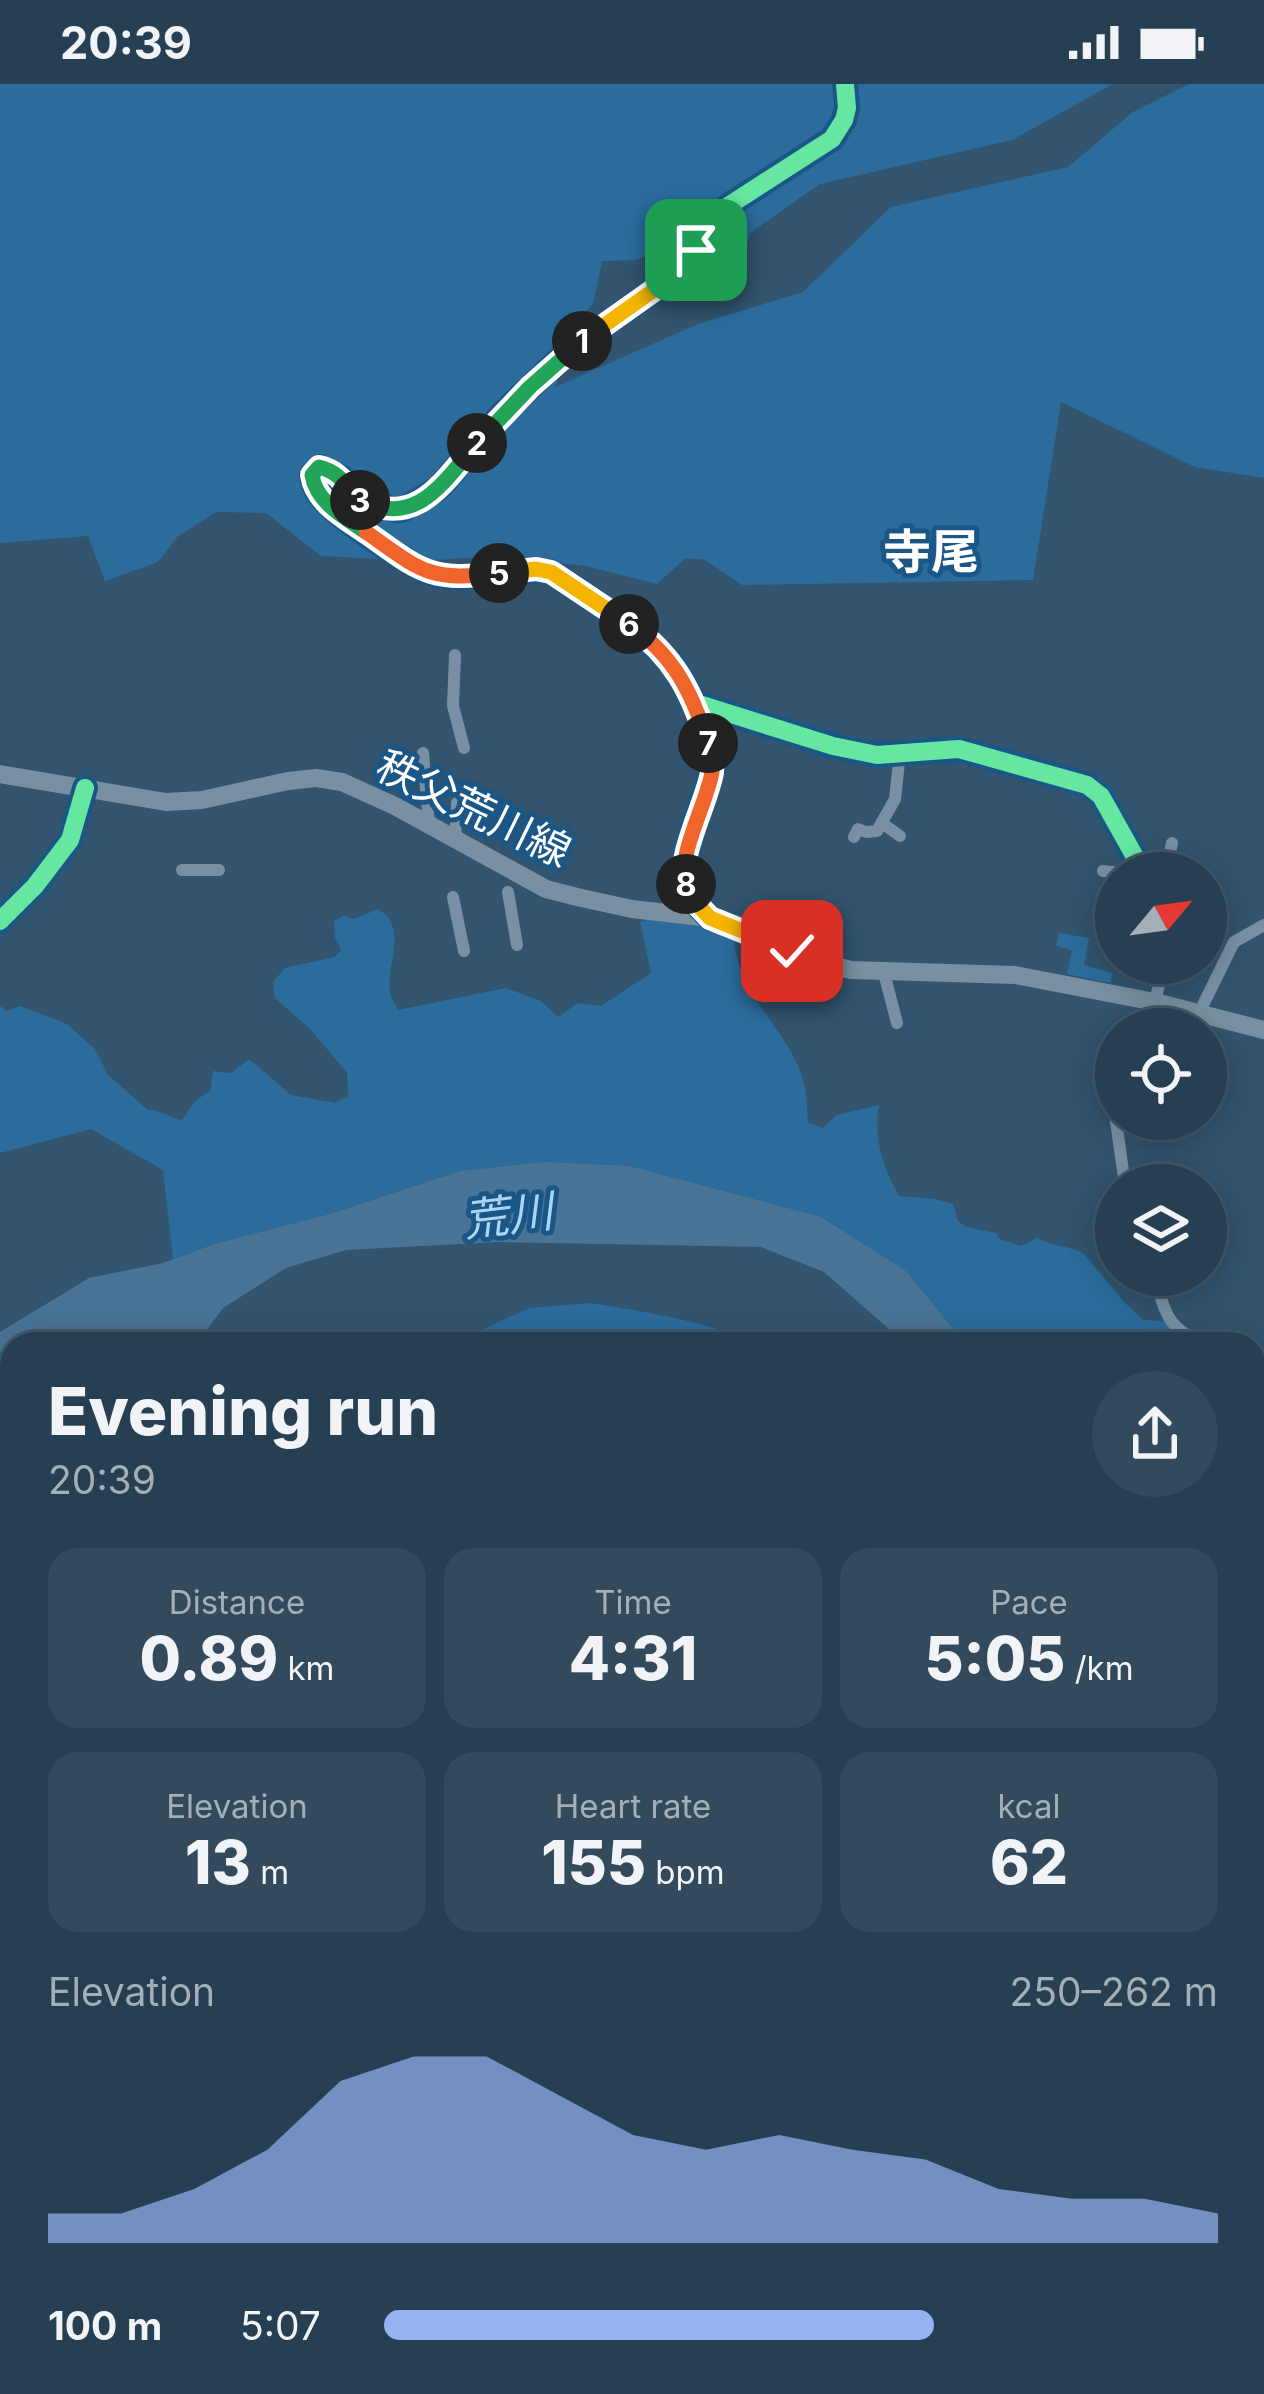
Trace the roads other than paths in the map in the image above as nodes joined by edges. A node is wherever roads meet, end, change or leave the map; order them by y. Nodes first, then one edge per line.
1 (845, 84) edge
2 (455, 655) dead end
3 (696, 703) junction
4 (464, 748) dead end
5 (424, 753) dead end
6 (899, 753) junction
7 (0, 774) edge
8 (86, 788) junction
9 (492, 799) dead end
10 (882, 823) junction
11 (429, 825) junction
12 (900, 836) dead end
13 (854, 837) dead end
14 (455, 839) junction
15 (1172, 843) dead end
16 (1132, 852) edge
17 (1170, 852) edge
18 (182, 870) dead end
19 (219, 870) dead end
20 (508, 892) dead end
21 (453, 897) dead end
22 (710, 918) junction
23 (0, 921) edge
24 (1264, 925) edge
25 (517, 945) dead end
26 (464, 952) dead end
27 (884, 973) junction
28 (1159, 984) edge
29 (1155, 1002) junction
30 (1180, 1008) edge
31 (1194, 1008) edge
32 (1227, 1020) edge
33 (897, 1023) dead end
34 (1264, 1030) edge
35 (1160, 1296) edge
36 (1184, 1332) edge

1 - 3 street
2 - 4 street
3 - 6 street
3 - 22 street
5 - 11 street
6 - 10 street
6 - 16 street
7 - 8 main road, 秩父荒川線
8 - 11 main road, 秩父荒川線
8 - 23 street
9 - 14 street
10 - 12 street
10 - 13 street
11 - 14 main road, 秩父荒川線
14 - 22 main road, 秩父荒川線
15 - 17 street
18 - 19 street
20 - 25 street
21 - 26 street
22 - 27 main road, 秩父荒川線
24 - 31 street
27 - 29 main road, 秩父荒川線
27 - 33 street
28 - 29 street
29 - 30 main road, 秩父荒川線
32 - 34 main road, 秩父荒川線
35 - 36 street

